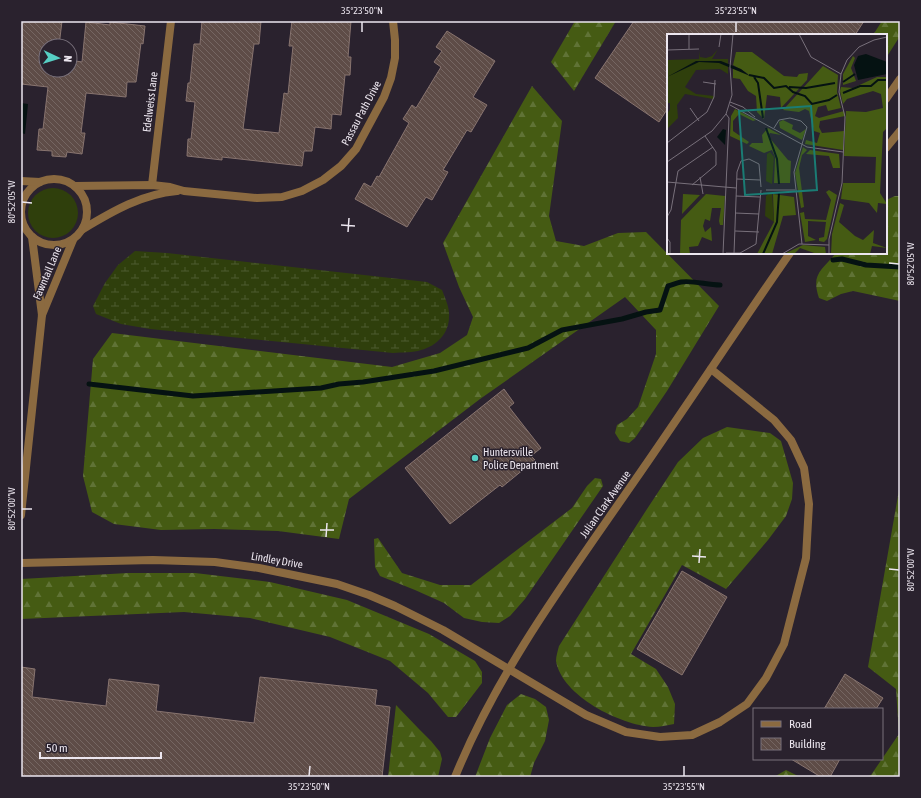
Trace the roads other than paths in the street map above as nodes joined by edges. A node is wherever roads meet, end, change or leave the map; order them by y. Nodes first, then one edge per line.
1 (171, 21) edge
2 (393, 21) edge
3 (900, 79) edge
4 (887, 98) edge
5 (900, 131) edge
6 (887, 147) edge
7 (21, 181) edge
8 (40, 182) junction
9 (152, 185) junction
10 (75, 186) junction
11 (184, 191) junction
12 (22, 222) edge
13 (82, 229) junction
14 (32, 237) junction
15 (73, 240) junction
16 (789, 254) edge
17 (42, 315) junction
18 (711, 369) junction
19 (21, 516) edge
20 (21, 563) edge
21 (509, 668) junction
22 (455, 777) edge

1 - 9 street, Edelweiss Lane
2 - 11 street, Passau Path Drive
3 - 4 street
5 - 6 street
7 - 8 street
8 - 10 street
8 - 12 street
9 - 10 street, Passau Path Drive
9 - 11 street, Passau Path Drive
10 - 13 street
11 - 13 street, Passau Path Drive
12 - 14 street
13 - 15 street
14 - 15 street
14 - 17 street, Fawntail Lane
15 - 17 street, Fawntail Lane
16 - 18 street, Julian Clark Avenue
17 - 19 street, Fawntail Lane
18 - 21 street, Julian Clark Avenue
18 - 21 street, Lindley Drive
20 - 21 street, Lindley Drive
21 - 22 street, Julian Clark Avenue

